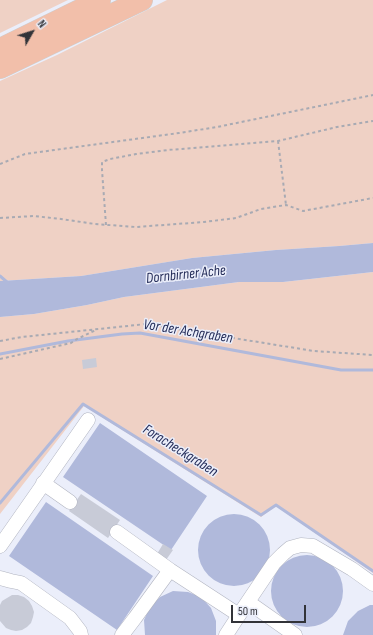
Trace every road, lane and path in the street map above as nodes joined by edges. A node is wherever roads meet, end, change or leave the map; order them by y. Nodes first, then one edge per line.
1 (100, 0) edge
2 (142, 0) edge
3 (0, 49) edge
4 (0, 68) edge
5 (373, 95) edge
6 (373, 120) edge
7 (278, 141) junction
8 (0, 164) edge
9 (373, 198) edge
10 (286, 205) junction
11 (0, 218) edge
12 (106, 225) junction
13 (98, 329) junction
14 (0, 341) edge
15 (373, 355) edge
16 (0, 359) edge
17 (88, 420) dead end
18 (44, 483) junction
19 (70, 502) dead end
20 (117, 532) dead end
21 (0, 546) edge
22 (170, 570) junction
23 (0, 578) edge
24 (373, 584) edge
25 (248, 602) junction
26 (239, 616) junction
27 (81, 635) edge
28 (122, 635) edge
29 (226, 635) edge
30 (295, 635) edge

1 - 3 highway
2 - 4 highway
5 - 8 path
6 - 7 path
7 - 10 path
7 - 12 path
9 - 10 path
10 - 12 path
11 - 12 path
13 - 14 path
13 - 15 path
13 - 16 path
17 - 18 lane
18 - 19 lane
18 - 21 lane
20 - 22 lane
22 - 26 lane
22 - 28 lane
23 - 27 lane
24 - 25 lane
25 - 26 lane
25 - 30 lane
26 - 29 lane

